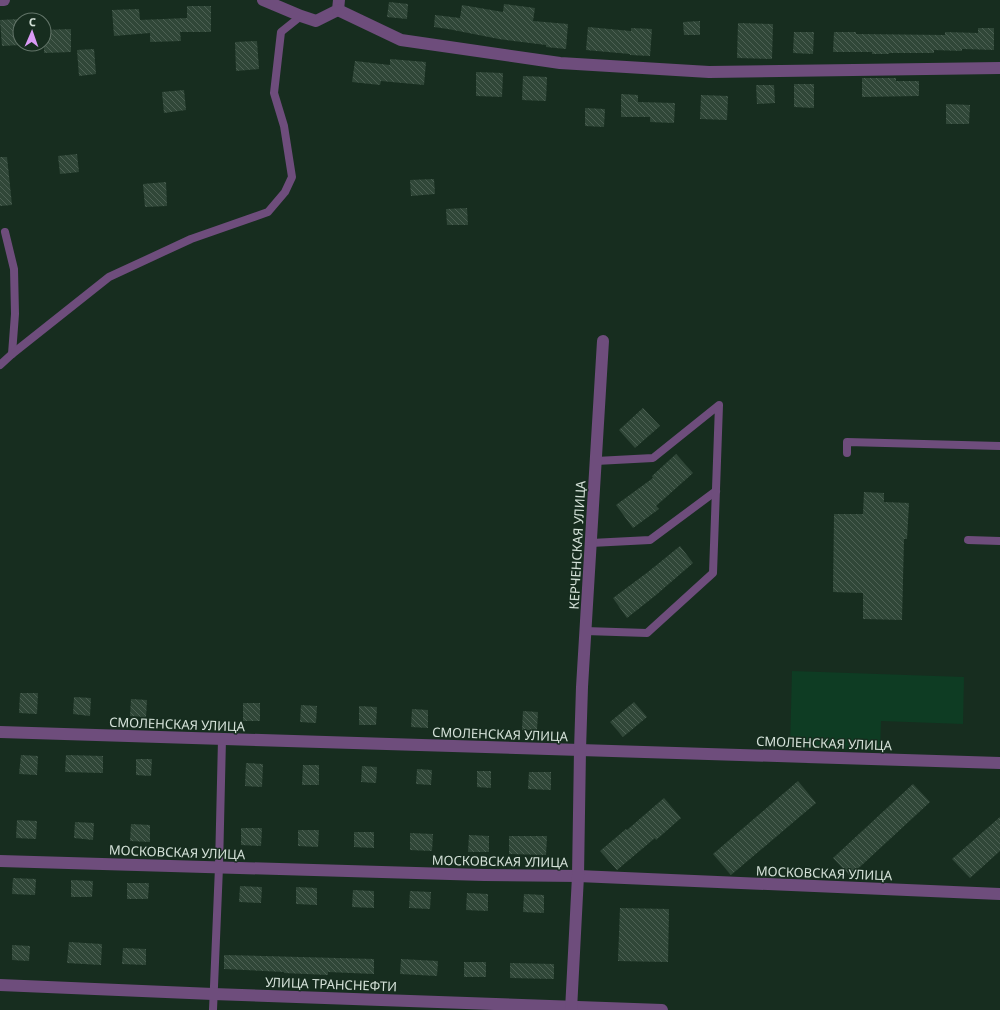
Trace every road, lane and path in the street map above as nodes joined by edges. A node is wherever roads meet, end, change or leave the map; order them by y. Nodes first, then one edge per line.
1 (0, 0) edge
2 (4, 0) edge
3 (263, 0) edge
4 (338, 5) edge
5 (301, 16) junction
6 (1000, 68) edge
7 (5, 232) dead end
8 (603, 341) dead end
9 (12, 354) junction
10 (0, 365) edge
11 (1000, 446) edge
12 (847, 453) dead end
13 (596, 461) junction
14 (716, 491) junction
15 (968, 540) dead end
16 (1000, 541) edge
17 (591, 543) junction
18 (585, 631) junction
19 (0, 732) edge
20 (222, 739) junction
21 (580, 750) junction
22 (1000, 763) edge
23 (0, 861) edge
24 (218, 868) junction
25 (578, 876) junction
26 (1000, 894) edge
27 (0, 985) edge
28 (213, 994) junction
29 (571, 1009) edge
30 (212, 1010) edge
31 (662, 1010) edge

1 - 2 street
3 - 5 street
4 - 5 street
4 - 6 street
5 - 9 lane
7 - 9 lane
8 - 13 street, КЕРЧЕНСКАЯ УЛИЦА
9 - 10 lane
11 - 12 lane
13 - 14 lane
13 - 17 street, КЕРЧЕНСКАЯ УЛИЦА
14 - 17 lane
14 - 18 lane
15 - 16 lane
17 - 18 street, КЕРЧЕНСКАЯ УЛИЦА
18 - 21 street, КЕРЧЕНСКАЯ УЛИЦА
19 - 20 street, СМОЛЕНСКАЯ УЛИЦА
20 - 21 street, СМОЛЕНСКАЯ УЛИЦА
20 - 24 lane
21 - 22 street, СМОЛЕНСКАЯ УЛИЦА
21 - 25 street, КЕРЧЕНСКАЯ УЛИЦА
23 - 24 street, МОСКОВСКАЯ УЛИЦА
24 - 25 street, МОСКОВСКАЯ УЛИЦА
24 - 28 lane
25 - 26 street, МОСКОВСКАЯ УЛИЦА
25 - 29 street, КЕРЧЕНСКАЯ УЛИЦА
27 - 28 street, УЛИЦА ТРАНСНЕФТИ
28 - 29 street, УЛИЦА ТРАНСНЕФТИ
28 - 30 lane
29 - 31 street, УЛИЦА ТРАНСНЕФТИ

